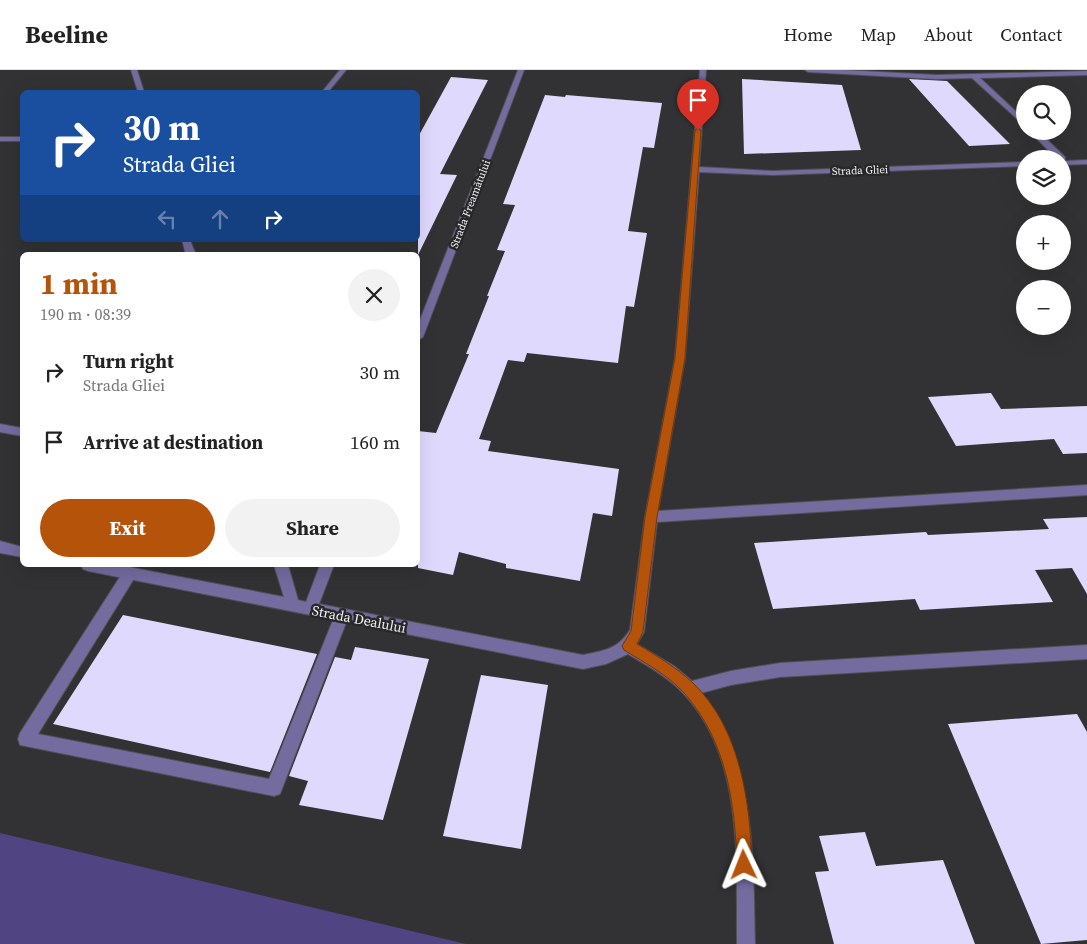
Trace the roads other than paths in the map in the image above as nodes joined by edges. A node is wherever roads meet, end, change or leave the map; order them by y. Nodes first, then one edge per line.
1 (134, 70) edge
2 (343, 70) edge
3 (521, 70) edge
4 (703, 70) edge
5 (808, 70) edge
6 (1087, 73) edge
7 (974, 76) junction
8 (140, 90) edge
9 (327, 90) edge
10 (1016, 116) edge
11 (20, 138) edge
12 (0, 140) edge
13 (1042, 140) edge
14 (1052, 150) edge
15 (1071, 161) edge
16 (1087, 162) edge
17 (1016, 164) edge
18 (695, 169) junction
19 (420, 332) edge
20 (0, 428) edge
21 (20, 432) edge
22 (1087, 490) edge
23 (651, 517) junction
24 (0, 547) edge
25 (20, 552) edge
26 (98, 567) edge
27 (282, 567) edge
28 (326, 567) edge
29 (130, 573) junction
30 (293, 606) junction
31 (310, 610) junction
32 (342, 616) junction
33 (628, 646) junction
34 (1087, 652) edge
35 (689, 689) junction
36 (746, 944) edge

1 - 8 street
2 - 9 street
3 - 19 street, Strada Freamătului
4 - 18 street
5 - 7 street
6 - 7 street
7 - 10 street
11 - 12 street
13 - 14 street
15 - 16 street
17 - 18 street, Strada Gliei
18 - 23 street
20 - 21 street
22 - 23 street
23 - 33 street
24 - 25 street
26 - 29 street, Strada Dealului
27 - 30 street
28 - 31 street
29 - 30 street, Strada Dealului
29 - 32 street
30 - 31 street, Strada Dealului
31 - 32 street, Strada Dealului
32 - 33 street, Strada Dealului
33 - 35 street
34 - 35 street
35 - 36 street

